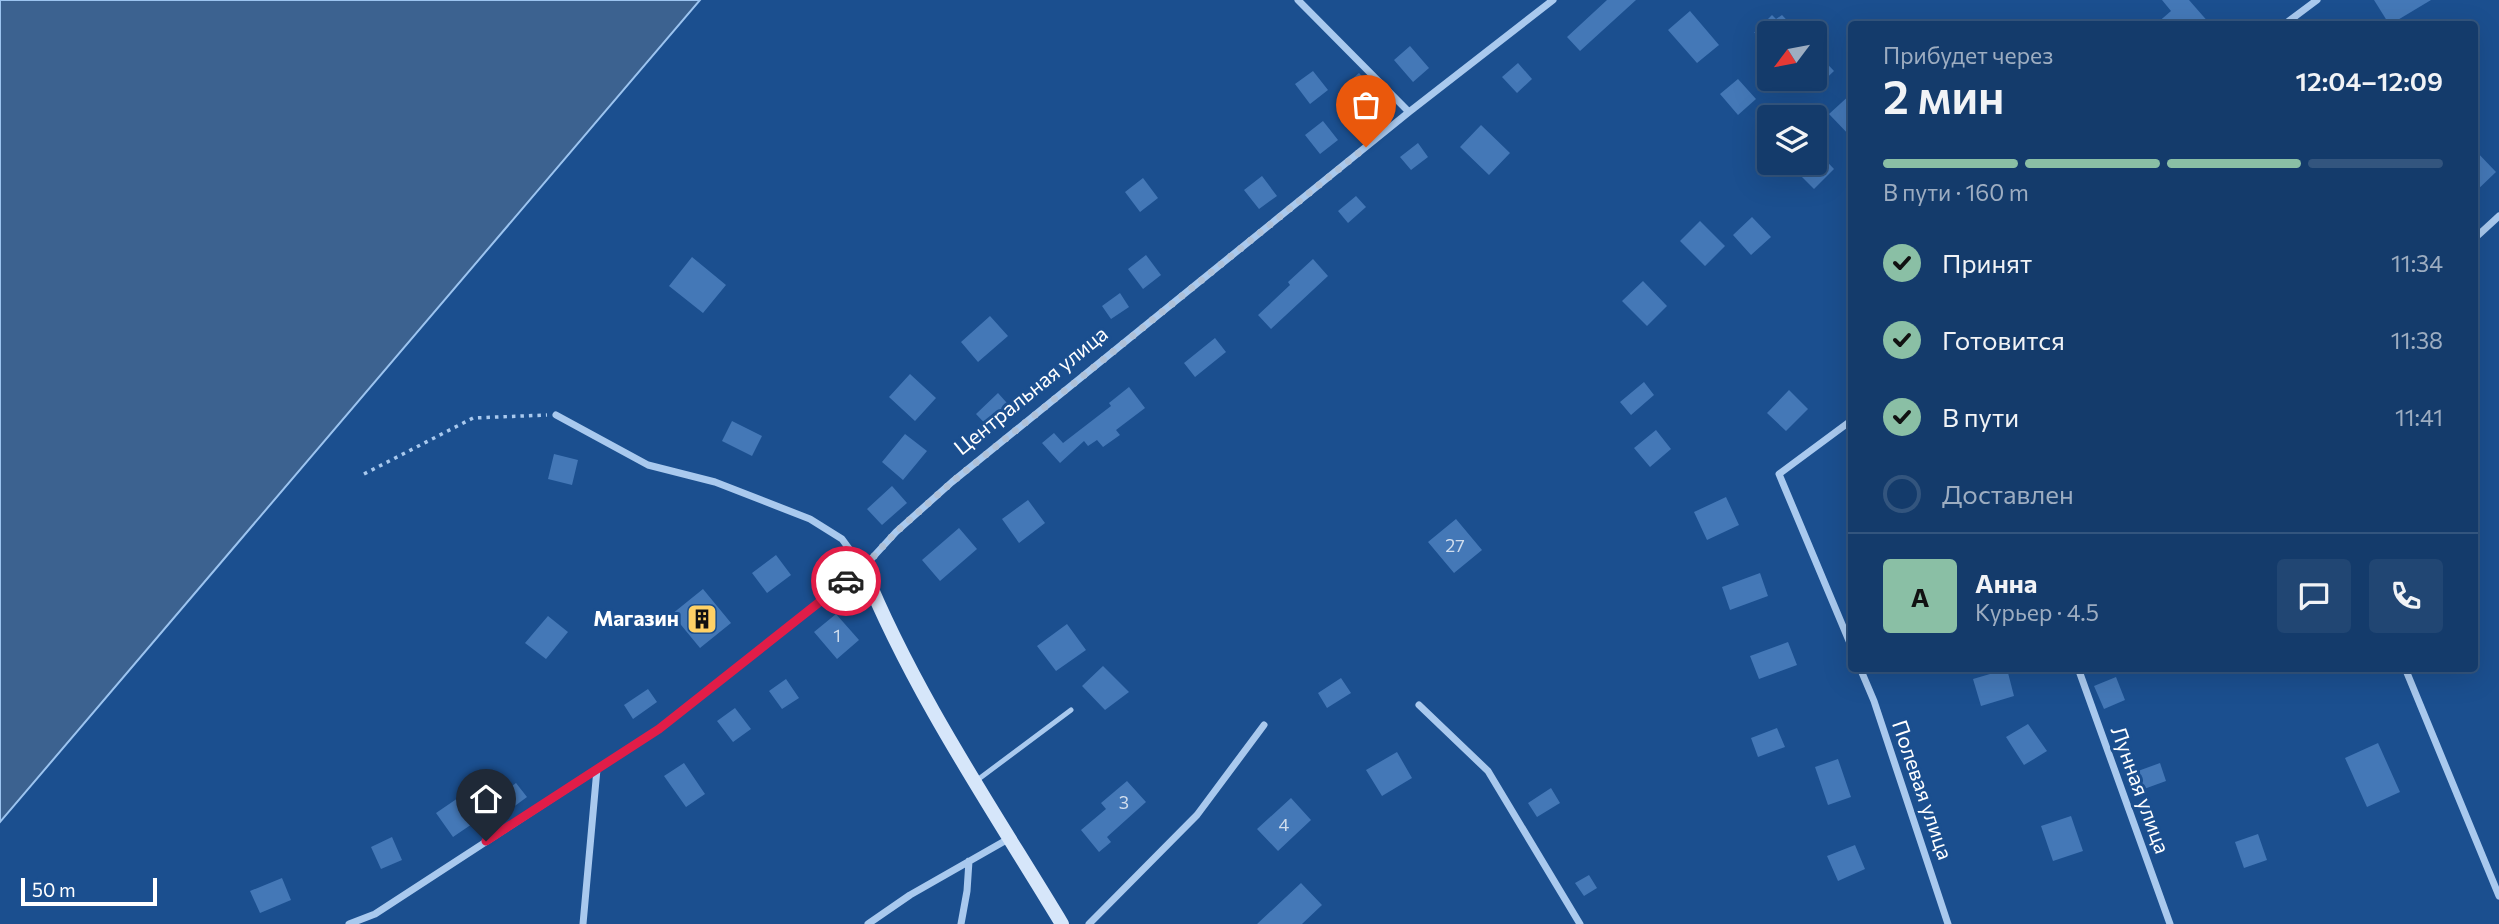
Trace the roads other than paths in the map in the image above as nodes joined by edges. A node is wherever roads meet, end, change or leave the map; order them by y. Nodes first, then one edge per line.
1 (1298, 0) edge
2 (1553, 0) edge
3 (2317, 0) edge
4 (2289, 21) edge
5 (1409, 112) junction
6 (2499, 216) edge
7 (2478, 235) edge
8 (556, 415) road end
9 (1848, 423) edge
10 (863, 568) junction
11 (1848, 638) edge
12 (1862, 672) edge
13 (2079, 672) edge
14 (2407, 672) edge
15 (1419, 705) dead end
16 (1071, 710) dead end
17 (1264, 725) dead end
18 (597, 769) junction
19 (976, 781) junction
20 (1010, 838) junction
21 (969, 861) junction
22 (2499, 896) edge
23 (349, 924) edge
24 (583, 924) edge
25 (868, 924) edge
26 (961, 924) edge
27 (1062, 924) edge
28 (1088, 924) edge
29 (1580, 924) edge
30 (1948, 924) edge
31 (2170, 924) edge

1 - 5 street
2 - 5 street, Центральная улица
3 - 4 street
5 - 10 street, Центральная улица
6 - 7 street
8 - 10 street
9 - 11 street
10 - 18 street, Центральная улица
10 - 19 street
12 - 30 street, Полевая улица
13 - 31 street, Лунная улица
14 - 22 street
15 - 29 street
16 - 19 lane
17 - 28 street
18 - 23 street, Центральная улица
18 - 24 street
19 - 20 street
20 - 21 street
20 - 27 street
21 - 25 street
21 - 26 street

